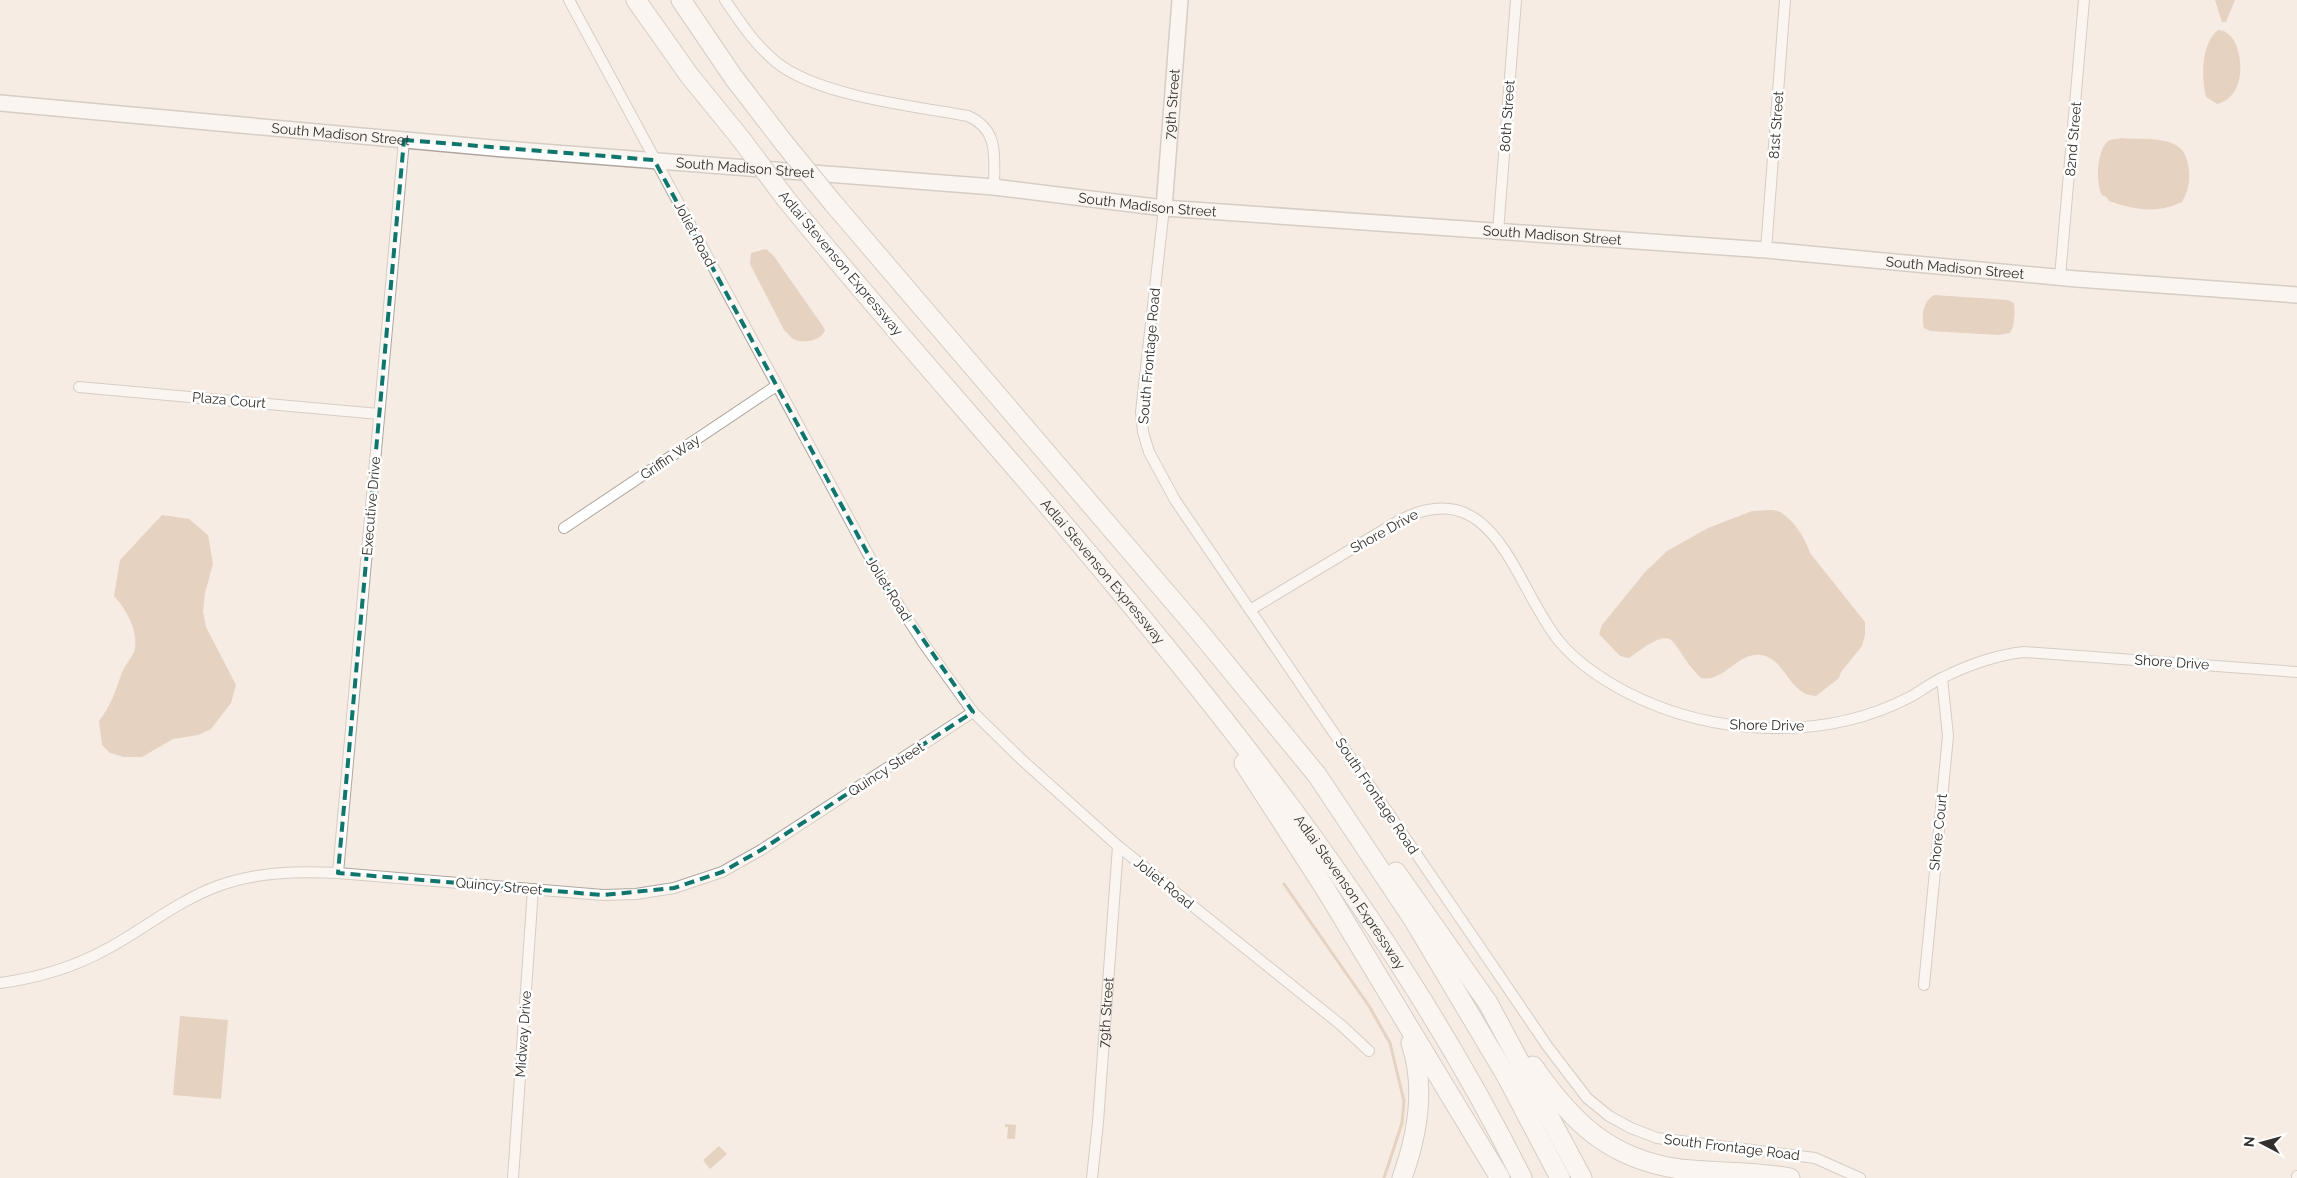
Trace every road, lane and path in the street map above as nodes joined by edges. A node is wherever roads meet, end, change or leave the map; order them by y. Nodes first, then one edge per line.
1 (569, 0) edge
2 (636, 0) edge
3 (681, 0) edge
4 (725, 0) edge
5 (1180, 0) edge
6 (1516, 0) edge
7 (1785, 0) edge
8 (2084, 0) edge
9 (0, 103) edge
10 (404, 140) junction
11 (654, 160) junction
12 (994, 187) junction
13 (1164, 208) junction
14 (1498, 232) junction
15 (1766, 250) junction
16 (2060, 277) junction
17 (2297, 295) edge
18 (776, 386) junction
19 (79, 387) dead end
20 (380, 414) junction
21 (564, 528) dead end
22 (1250, 610) junction
23 (2297, 672) edge
24 (1942, 678) junction
25 (1212, 703) junction
26 (973, 712) junction
27 (1317, 774) junction
28 (1118, 846) junction
29 (338, 873) junction
30 (533, 889) junction
31 (0, 983) edge
32 (1924, 986) dead end
33 (1488, 1003) junction
34 (1401, 1013) junction
35 (1369, 1051) dead end
36 (513, 1178) edge
37 (1092, 1178) edge
38 (1402, 1178) edge
39 (1500, 1178) edge
40 (1522, 1178) edge
41 (1560, 1178) edge
42 (1582, 1178) edge
43 (1790, 1178) edge
44 (1860, 1178) edge

1 - 11 street, Joliet Road
2 - 25 highway, Adlai Stevenson Expressway, bridge
3 - 27 highway, bridge
4 - 12 street
5 - 13 street, 79th Street
6 - 14 street, 80th Street
7 - 15 street, 81st Street
8 - 16 street, 82nd Street
9 - 10 street, South Madison Street
10 - 11 street, South Madison Street
10 - 20 street, Executive Drive
11 - 12 street, South Madison Street
11 - 18 street, Joliet Road
12 - 13 street, South Madison Street
13 - 14 street, South Madison Street
13 - 22 street, South Frontage Road
14 - 15 street, South Madison Street
15 - 16 street, South Madison Street
16 - 17 street, South Madison Street
18 - 21 street, Griffin Way
18 - 26 street, Joliet Road
19 - 20 street, Plaza Court
20 - 29 street, Executive Drive
22 - 24 street, Shore Drive
22 - 44 street, South Frontage Road
23 - 24 street, Shore Drive
24 - 32 street, Shore Court
25 - 34 highway
25 - 40 highway, Adlai Stevenson Expressway
26 - 28 street, Joliet Road
26 - 30 street, Quincy Street
27 - 33 highway
27 - 41 highway
28 - 35 street, Joliet Road
28 - 37 street, 79th Street
29 - 30 street, Quincy Street
29 - 31 street, Quincy Street
30 - 36 street, Midway Drive
33 - 42 highway
33 - 43 highway
34 - 38 highway
34 - 39 highway

